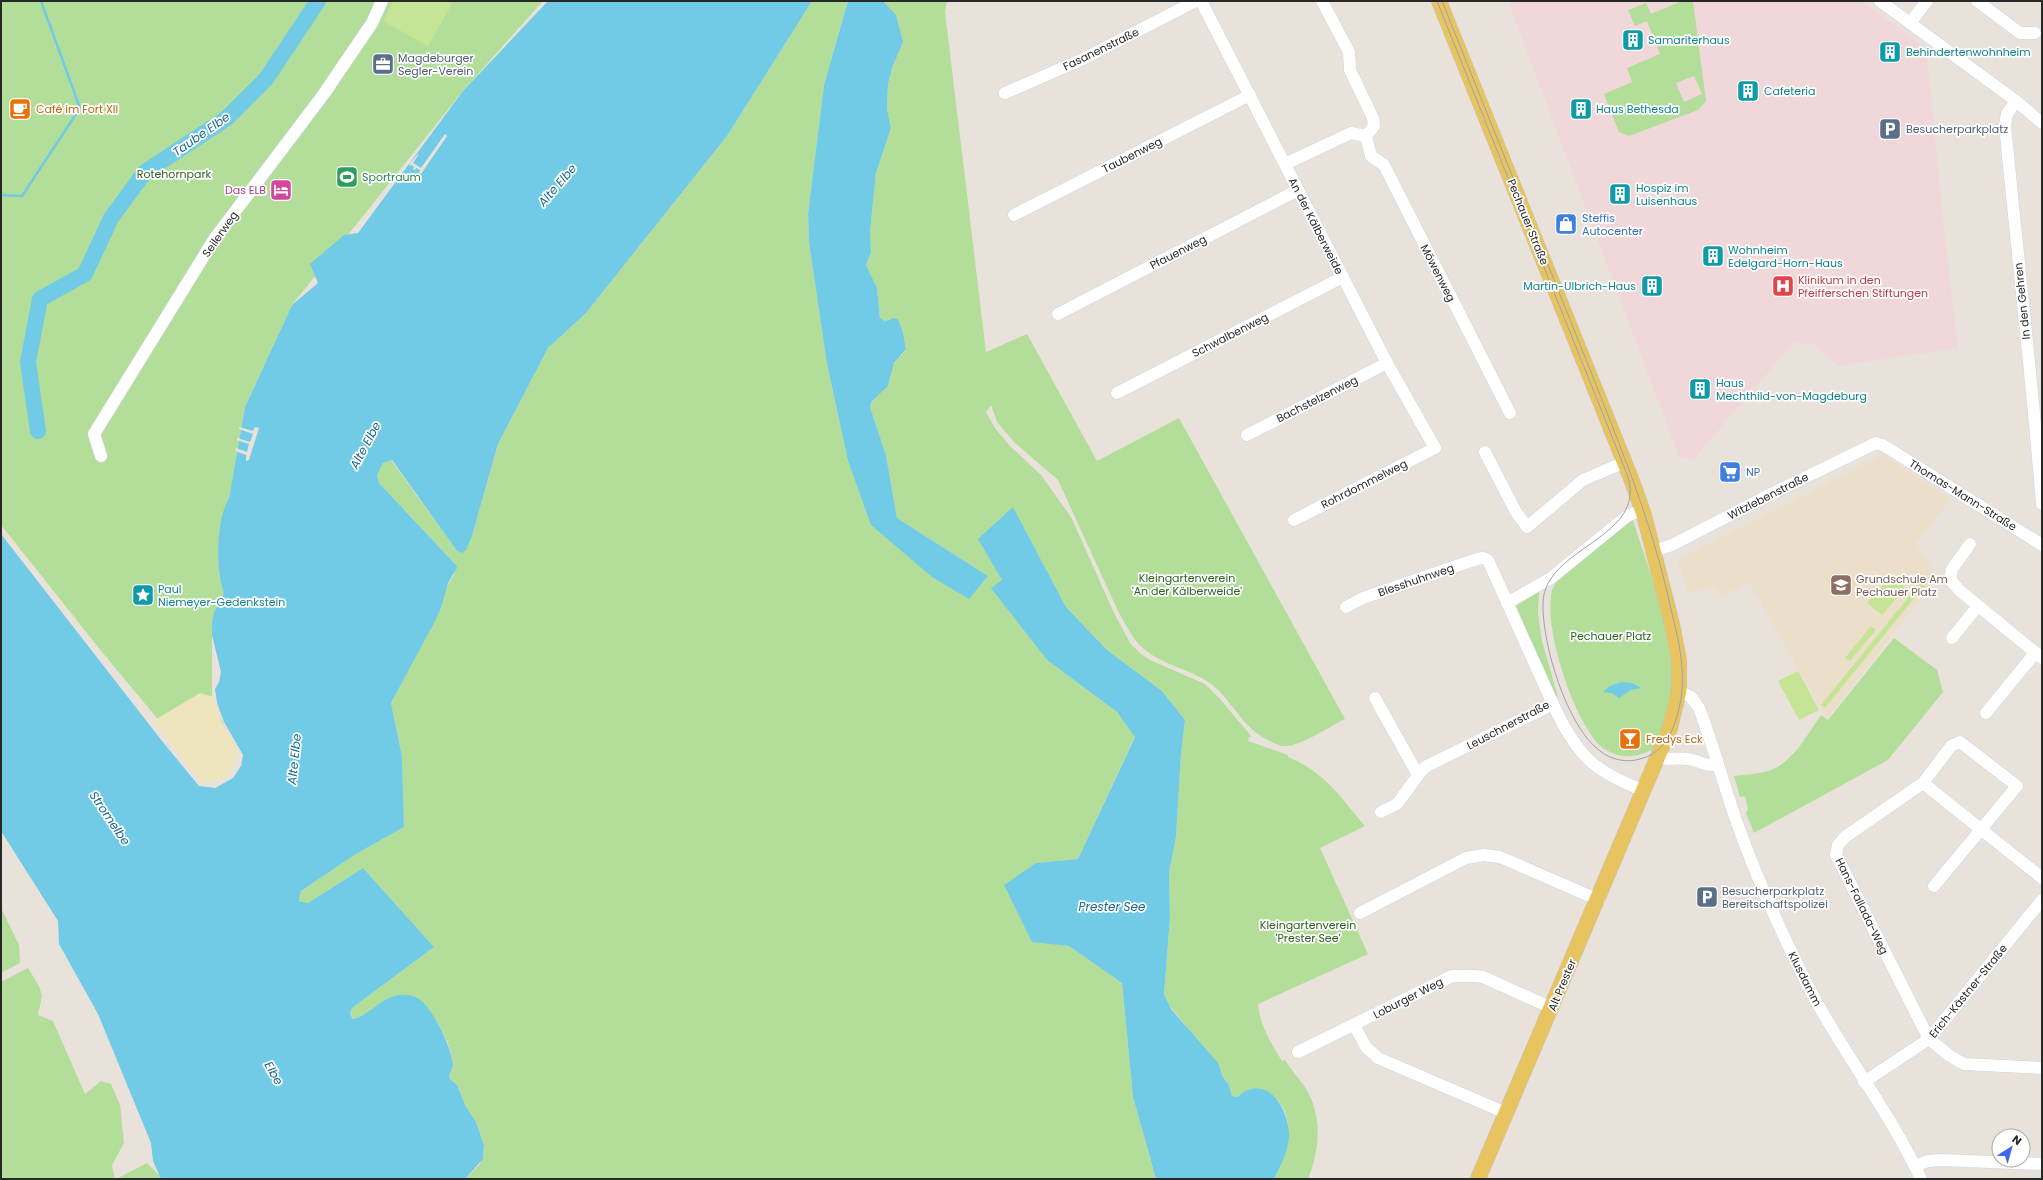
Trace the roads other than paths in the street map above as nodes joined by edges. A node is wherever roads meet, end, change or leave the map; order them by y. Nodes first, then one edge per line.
1 (382, 1) edge
2 (1196, 1) edge
3 (1202, 1) edge
4 (1322, 1) edge
5 (1440, 1) edge
6 (1880, 1) edge
7 (1927, 1) edge
8 (1977, 1) edge
9 (1910, 23) junction
10 (2035, 33) dead end
11 (1004, 93) dead end
12 (1250, 95) junction
13 (2016, 101) junction
14 (2042, 123) edge
15 (1366, 136) junction
16 (1285, 164) junction
17 (1298, 190) junction
18 (1014, 215) dead end
19 (1343, 276) junction
20 (1058, 314) dead end
21 (1387, 364) junction
22 (1118, 393) dead end
23 (1510, 413) dead end
24 (1247, 435) dead end
25 (1884, 445) joint
26 (1435, 448) joint
27 (1485, 452) dead end
28 (101, 456) dead end
29 (1625, 462) junction
30 (2042, 504) edge
31 (1642, 510) junction
32 (1294, 520) dead end
33 (1970, 544) dead end
34 (2042, 545) edge
35 (1654, 551) junction
36 (1488, 560) joint
37 (1507, 603) junction
38 (1978, 606) junction
39 (1346, 607) dead end
40 (1952, 638) dead end
41 (2038, 655) edge
42 (1679, 691) junction
43 (1375, 698) dead end
44 (1553, 704) junction
45 (1986, 712) dead end
46 (1661, 751) junction
47 (1718, 765) junction
48 (1418, 776) junction
49 (1923, 782) junction
50 (1645, 791) junction
51 (1381, 812) dead end
52 (1981, 829) junction
53 (2042, 878) edge
54 (1934, 886) dead end
55 (1598, 900) junction
56 (2042, 900) edge
57 (1360, 912) dead end
58 (2038, 914) edge
59 (1552, 1008) junction
60 (1354, 1025) junction
61 (1929, 1039) junction
62 (1298, 1052) dead end
63 (2042, 1068) edge
64 (1864, 1082) junction
65 (1506, 1113) junction
66 (2042, 1164) edge
67 (1915, 1166) junction
68 (1478, 1179) edge
69 (1921, 1179) edge

1 - 28 street, Seilerweg
2 - 11 street, Fasanenstraße
3 - 12 street, An der Kälberweide
4 - 15 street
5 - 29 main road, Pechauer Straße
6 - 9 street
7 - 9 street
8 - 10 street
9 - 13 street
12 - 16 street, An der Kälberweide
12 - 18 street, Taubenweg
13 - 14 street
13 - 30 street, In den Gehren
15 - 16 street
15 - 23 street, Möwenweg
16 - 17 street, An der Kälberweide
17 - 19 street, An der Kälberweide
17 - 20 street, Pfauenweg
19 - 21 street, An der Kälberweide
19 - 22 street, Schwalbenweg
21 - 24 street, Bachstelzenweg
21 - 26 street, An der Kälberweide
25 - 34 street, Thomas-Mann-Straße
25 - 35 street, Witzlebenstraße
26 - 32 street, Rohrdommelweg
27 - 29 street
29 - 31 main road, Pechauer Straße
31 - 35 main road
31 - 37 street
33 - 38 street
35 - 42 main road
36 - 37 street, Leuschnerstraße
36 - 39 street, Blesshuhnweg
37 - 44 street, Leuschnerstraße
38 - 40 street
38 - 41 street
41 - 45 street
42 - 46 main road
42 - 47 street, Klusdamm
43 - 48 street
44 - 48 street, Leuschnerstraße
44 - 50 street
46 - 47 street
46 - 50 main road
47 - 64 street, Klusdamm
48 - 51 street, Leuschnerstraße
49 - 52 street
49 - 52 street, Hans-Fallada-Weg
49 - 61 street, Hans-Fallada-Weg
50 - 55 main road, Alt Prester
52 - 53 street
52 - 54 street, Hans-Fallada-Weg
55 - 57 street
55 - 59 main road, Alt Prester
56 - 58 street, Erich-Kästner-Straße
58 - 61 street, Erich-Kästner-Straße
59 - 60 street, Loburger Weg
59 - 65 main road, Alt Prester
60 - 62 street, Loburger Weg
60 - 65 street
61 - 63 street
61 - 64 street, Erich-Kästner-Straße
64 - 67 street, Klusdamm
65 - 68 main road, Alt Prester
66 - 67 street
67 - 69 street, Klusdamm

